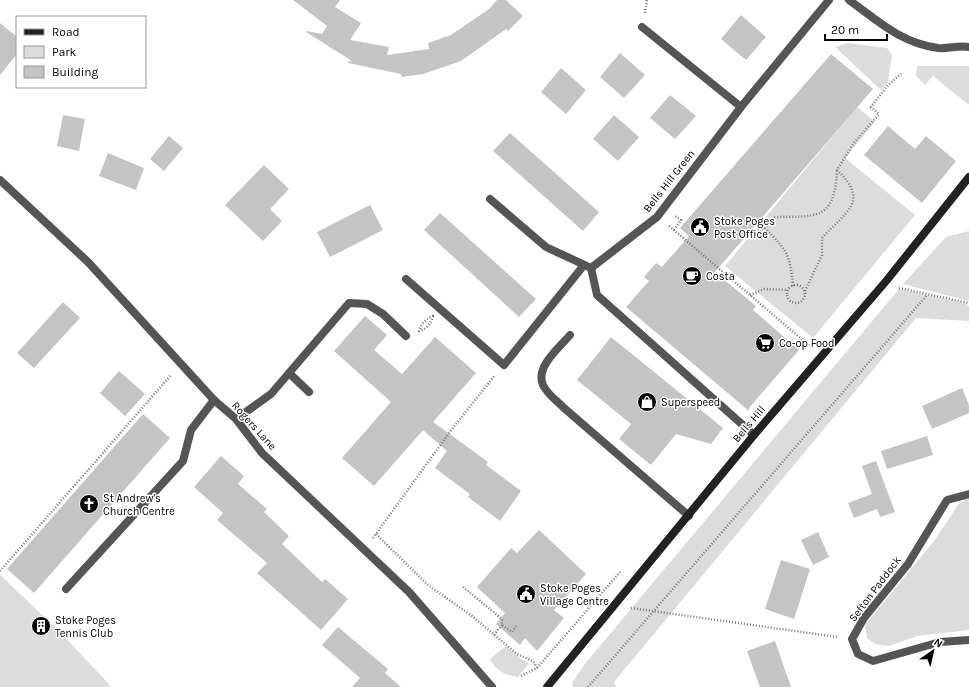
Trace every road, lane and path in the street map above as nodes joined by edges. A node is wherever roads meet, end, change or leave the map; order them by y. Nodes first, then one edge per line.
1 (829, 0) edge
2 (849, 0) edge
3 (642, 27) dead end
4 (969, 47) edge
5 (900, 74) dead end
6 (741, 107) junction
7 (837, 170) junction
8 (969, 177) edge
9 (0, 180) edge
10 (490, 199) dead end
11 (672, 229) dead end
12 (588, 266) junction
13 (406, 279) dead end
14 (792, 286) junction
15 (897, 288) dead end
16 (788, 290) junction
17 (805, 291) junction
18 (750, 295) junction
19 (927, 295) junction
20 (969, 303) edge
21 (429, 317) dead end
22 (432, 320) dead end
23 (420, 328) dead end
24 (423, 331) dead end
25 (570, 335) dead end
26 (406, 336) dead end
27 (812, 347) dead end
28 (181, 364) junction
29 (289, 373) junction
30 (497, 373) dead end
31 (309, 392) dead end
32 (214, 400) junction
33 (236, 419) junction
34 (754, 434) junction
35 (969, 494) edge
36 (689, 516) junction
37 (376, 534) junction
38 (364, 550) junction
39 (0, 571) edge
40 (463, 587) dead end
41 (66, 589) dead end
42 (611, 607) junction
43 (654, 610) junction
44 (502, 625) junction
45 (517, 625) dead end
46 (494, 635) junction
47 (852, 639) junction
48 (969, 640) edge
49 (537, 668) dead end
50 (492, 687) edge
51 (547, 687) edge
52 (588, 687) edge

1 - 6 street, Bells Hill Green
2 - 4 street
3 - 6 street
5 - 7 path
6 - 12 street, Bells Hill Green
7 - 14 path
7 - 17 path
8 - 34 main road, Bells Hill
9 - 28 street, Rogers Lane
10 - 12 street
11 - 18 path
12 - 13 street, Bells Hill Green
12 - 34 street
14 - 16 path
14 - 17 path
15 - 19 path
16 - 17 path
16 - 18 path
18 - 27 path
19 - 20 path
19 - 43 path
21 - 23 path
22 - 24 path
25 - 36 street
26 - 29 street
28 - 32 street, Rogers Lane
28 - 39 path
29 - 31 street
29 - 33 street
30 - 37 path
32 - 33 street, Rogers Lane
32 - 41 street
33 - 38 street, Rogers Lane
34 - 36 main road, Bells Hill
35 - 47 street, Sefton Paddock
36 - 42 main road, Bells Hill
37 - 38 path
37 - 46 path
38 - 50 street, Rogers Lane
40 - 44 path
42 - 43 path
42 - 51 main road, Bells Hill
43 - 47 path
43 - 52 path
44 - 45 path
44 - 46 path
46 - 49 path
47 - 48 street, Sefton Paddock

